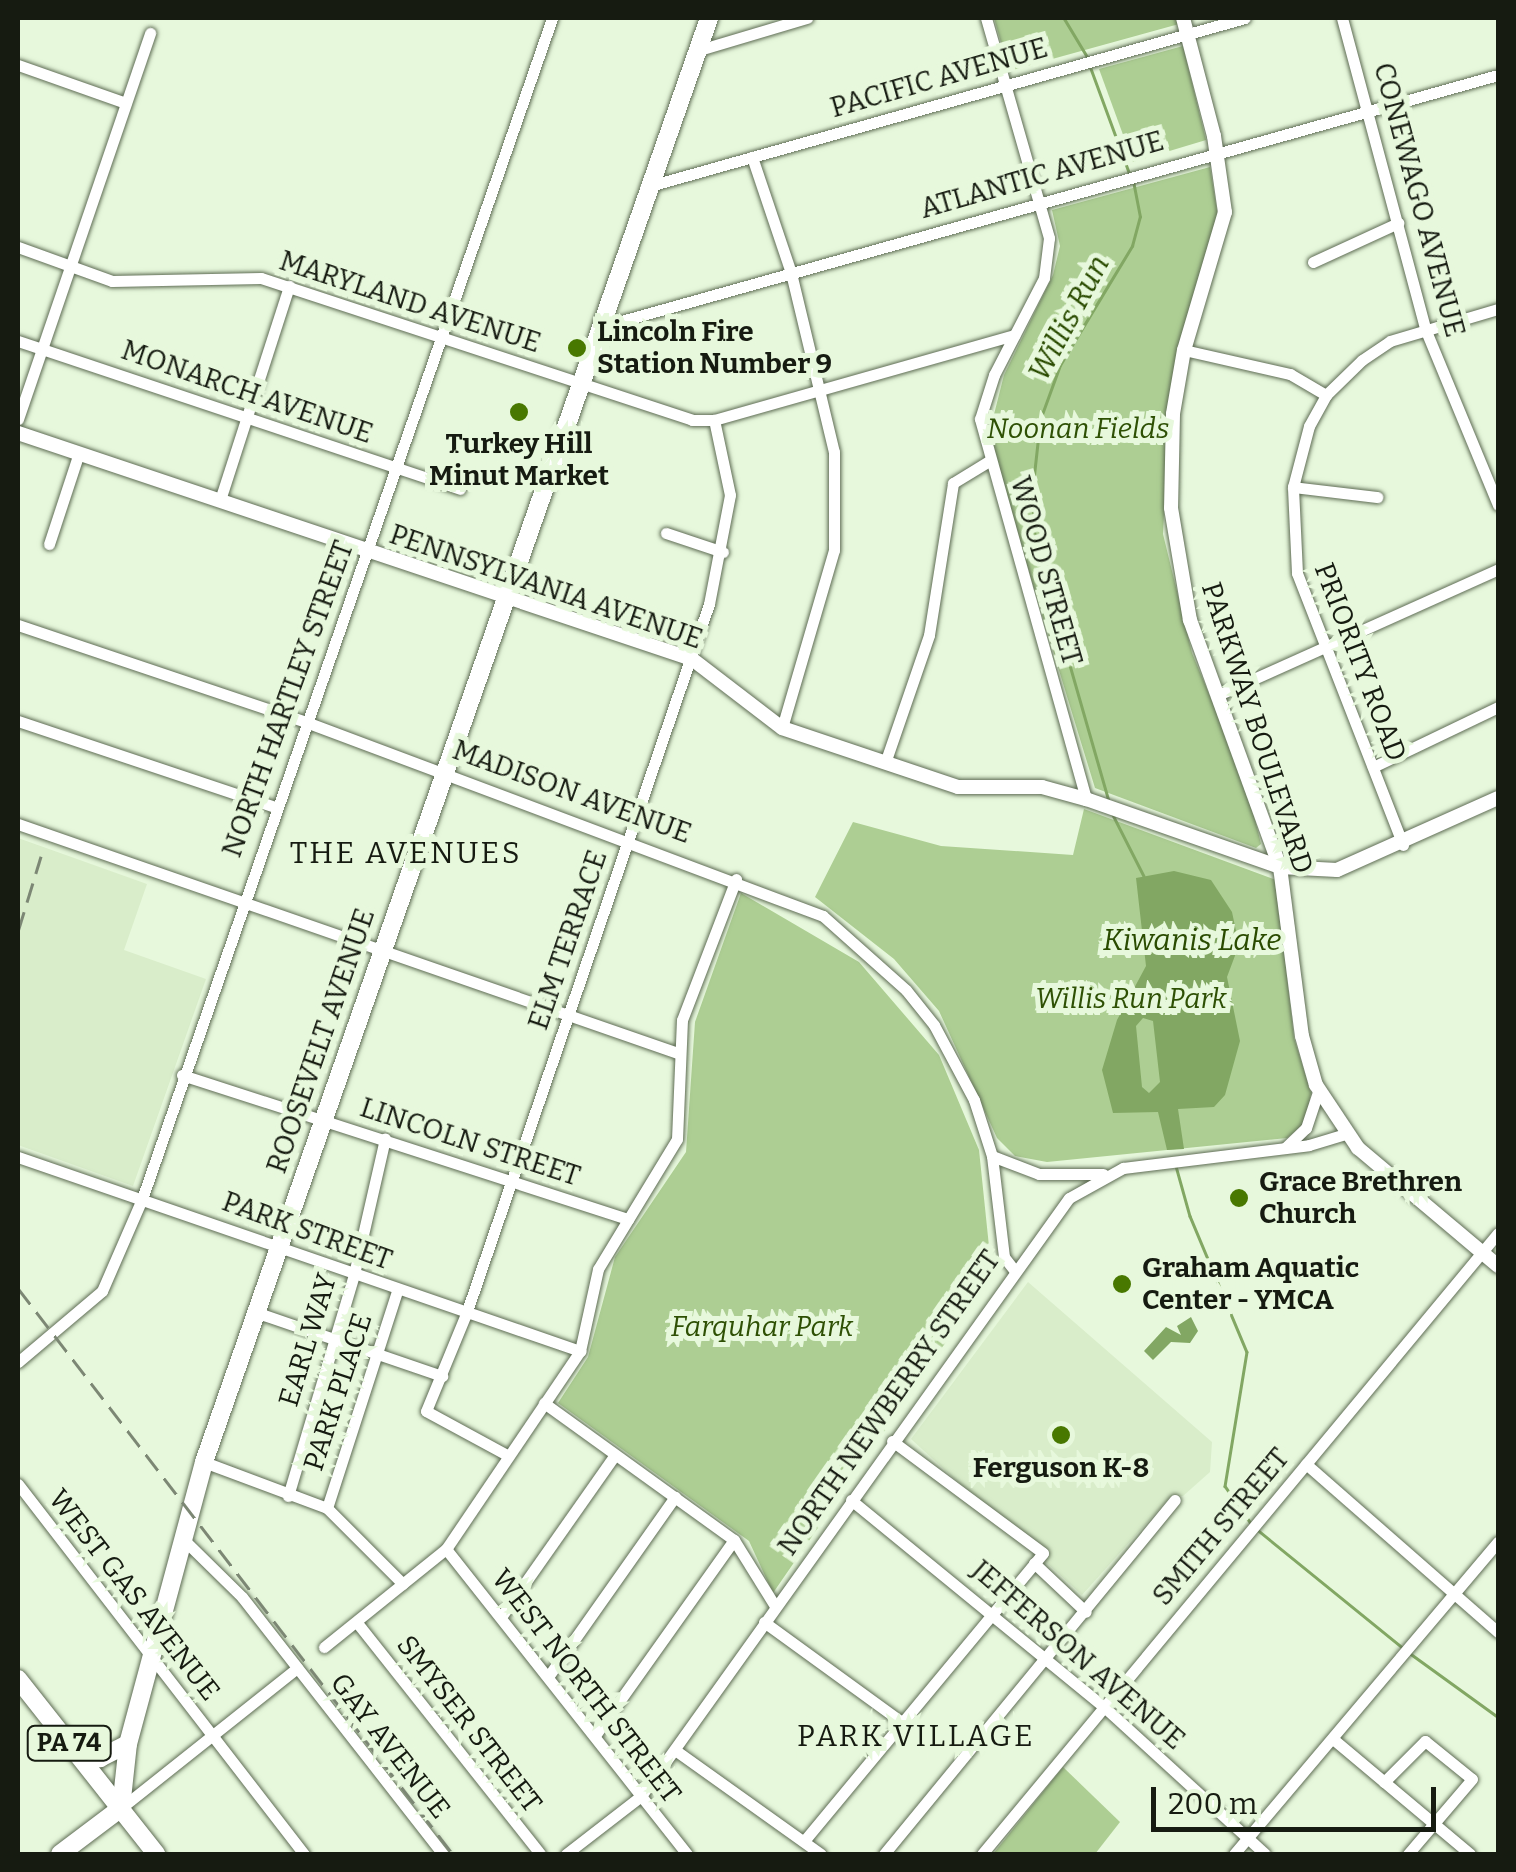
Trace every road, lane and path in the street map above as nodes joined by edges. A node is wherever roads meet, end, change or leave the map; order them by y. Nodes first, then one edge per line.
1 (552, 18) edge
2 (710, 18) edge
3 (807, 18) edge
4 (986, 18) edge
5 (1183, 18) edge
6 (1245, 18) edge
7 (1342, 18) edge
8 (150, 33) dead end
9 (1188, 35) junction
10 (696, 51) junction
11 (18, 65) edge
12 (1498, 75) edge
13 (1006, 84) junction
14 (126, 103) junction
15 (1370, 110) junction
16 (1217, 150) junction
17 (752, 157) junction
18 (646, 187) junction
19 (1042, 201) junction
20 (1398, 223) junction
21 (18, 247) edge
22 (1314, 262) dead end
23 (74, 266) junction
24 (791, 273) junction
25 (289, 286) junction
26 (1498, 310) edge
27 (600, 327) junction
28 (1426, 331) junction
29 (1014, 335) junction
30 (439, 337) junction
31 (18, 340) edge
32 (42, 349) junction
33 (1184, 350) junction
34 (580, 385) junction
35 (820, 390) junction
36 (1326, 396) junction
37 (18, 419) edge
38 (714, 420) junction
39 (248, 423) junction
40 (18, 433) edge
41 (79, 454) junction
42 (989, 462) junction
43 (394, 469) junction
44 (1292, 486) junction
45 (460, 489) dead end
46 (1377, 497) dead end
47 (220, 500) junction
48 (1498, 505) edge
49 (666, 533) dead end
50 (49, 544) dead end
51 (368, 552) junction
52 (723, 552) junction
53 (1498, 570) edge
54 (505, 595) junction
55 (18, 625) edge
56 (1322, 650) junction
57 (692, 660) junction
58 (1218, 695) junction
59 (1498, 707) edge
60 (18, 721) edge
61 (306, 722) junction
62 (782, 728) junction
63 (885, 762) junction
64 (1373, 767) junction
65 (444, 772) junction
66 (1498, 798) edge
67 (1092, 801) junction
68 (275, 807) junction
69 (18, 824) edge
70 (628, 839) junction
71 (1403, 845) junction
72 (1280, 867) junction
73 (736, 879) junction
74 (242, 902) junction
75 (382, 949) junction
76 (570, 1014) junction
77 (678, 1053) junction
78 (182, 1075) junction
79 (1319, 1089) junction
80 (324, 1120) junction
81 (1345, 1134) junction
82 (386, 1139) junction
83 (1285, 1148) junction
84 (18, 1156) edge
85 (992, 1156) junction
86 (1103, 1174) junction
87 (510, 1182) junction
88 (142, 1199) junction
89 (628, 1219) junction
90 (1498, 1233) edge
91 (279, 1246) junction
92 (1482, 1252) junction
93 (1498, 1266) edge
94 (1014, 1270) junction
95 (354, 1274) junction
96 (397, 1291) junction
97 (256, 1312) junction
98 (466, 1314) junction
99 (333, 1340) junction
100 (580, 1351) junction
101 (377, 1354) junction
102 (18, 1362) edge
103 (442, 1376) junction
104 (544, 1403) junction
105 (892, 1442) junction
106 (507, 1455) junction
107 (615, 1455) junction
108 (204, 1462) junction
109 (1306, 1464) junction
110 (18, 1484) edge
111 (288, 1496) junction
112 (675, 1497) junction
113 (852, 1500) junction
114 (1175, 1500) dead end
115 (327, 1508) junction
116 (181, 1538) junction
117 (734, 1540) junction
118 (1498, 1542) edge
119 (446, 1549) junction
120 (1039, 1558) junction
121 (403, 1584) junction
122 (1455, 1593) junction
123 (776, 1606) junction
124 (1086, 1612) junction
125 (993, 1613) junction
126 (501, 1617) junction
127 (764, 1622) junction
128 (358, 1624) junction
129 (1498, 1632) edge
130 (324, 1648) dead end
131 (149, 1656) junction
132 (1048, 1660) junction
133 (297, 1668) junction
134 (550, 1674) junction
135 (18, 1679) edge
136 (1103, 1706) junction
137 (899, 1720) junction
138 (596, 1734) junction
139 (212, 1736) junction
140 (1332, 1739) junction
141 (128, 1744) junction
142 (74, 1749) junction
143 (675, 1750) junction
144 (1384, 1782) junction
145 (641, 1796) junction
146 (120, 1808) junction
147 (1435, 1824) junction
148 (1249, 1839) junction
149 (804, 1841) junction
150 (60, 1854) edge
151 (156, 1854) edge
152 (304, 1854) edge
153 (443, 1854) edge
154 (540, 1854) edge
155 (566, 1854) edge
156 (687, 1854) edge
157 (821, 1854) edge
158 (884, 1854) edge
159 (982, 1854) edge
160 (1234, 1854) edge
161 (1265, 1854) edge
162 (1408, 1854) edge
163 (1470, 1854) edge

1 - 30 street, NORTH HARTLEY STREET
2 - 10 main road, ROOSEVELT AVENUE
3 - 10 street
4 - 13 street, WOOD STREET
5 - 9 street, PARKWAY BOULEVARD
6 - 9 street, PACIFIC AVENUE
7 - 15 street, CONEWAGO AVENUE
8 - 14 street
9 - 13 street, PACIFIC AVENUE
9 - 16 street, PARKWAY BOULEVARD
10 - 18 main road, ROOSEVELT AVENUE
11 - 14 street
12 - 15 street, ATLANTIC AVENUE
13 - 17 street, PACIFIC AVENUE
13 - 19 street, WOOD STREET
14 - 23 street
15 - 16 street, ATLANTIC AVENUE
15 - 20 street, CONEWAGO AVENUE
16 - 19 street, ATLANTIC AVENUE
16 - 33 street, PARKWAY BOULEVARD
17 - 18 street, PACIFIC AVENUE
17 - 24 street
18 - 27 main road, ROOSEVELT AVENUE
19 - 24 street, ATLANTIC AVENUE
19 - 29 street, WOOD STREET
20 - 22 street
20 - 28 street, CONEWAGO AVENUE
21 - 23 street, MARYLAND AVENUE
23 - 25 street, MARYLAND AVENUE
23 - 32 street
24 - 27 street, ATLANTIC AVENUE
24 - 35 street
25 - 30 street, MARYLAND AVENUE
25 - 39 street
26 - 28 street, PRIORITY ROAD
27 - 34 main road, ROOSEVELT AVENUE
28 - 36 street, PRIORITY ROAD
28 - 48 street, CONEWAGO AVENUE
29 - 35 street, MARYLAND AVENUE
29 - 42 street, WOOD STREET
30 - 34 street, MARYLAND AVENUE
30 - 43 street, NORTH HARTLEY STREET
31 - 32 street, MONARCH AVENUE
32 - 37 street
32 - 39 street, MONARCH AVENUE
33 - 36 street
33 - 58 street, PARKWAY BOULEVARD
34 - 38 street, MARYLAND AVENUE
34 - 54 main road, ROOSEVELT AVENUE
35 - 38 street, MARYLAND AVENUE
35 - 62 street
36 - 44 street, PRIORITY ROAD
38 - 52 street, ELM TERRACE
39 - 43 street, MONARCH AVENUE
39 - 47 street
40 - 41 street, PENNSYLVANIA AVENUE
41 - 47 street, PENNSYLVANIA AVENUE
41 - 50 street
42 - 63 street
42 - 67 street, WOOD STREET
43 - 45 street, MONARCH AVENUE
43 - 51 street, NORTH HARTLEY STREET
44 - 46 street
44 - 56 street, PRIORITY ROAD
47 - 51 street, PENNSYLVANIA AVENUE
49 - 52 street
51 - 54 street, PENNSYLVANIA AVENUE
51 - 61 street, NORTH HARTLEY STREET
52 - 57 street, ELM TERRACE
53 - 56 street
54 - 57 street, PENNSYLVANIA AVENUE
54 - 65 main road, ROOSEVELT AVENUE
55 - 61 street, MADISON AVENUE
56 - 58 street
56 - 64 street, PRIORITY ROAD
57 - 62 street, PENNSYLVANIA AVENUE
57 - 70 street, ELM TERRACE
58 - 72 street, PARKWAY BOULEVARD
59 - 64 street
60 - 68 street
61 - 65 street, MADISON AVENUE
61 - 68 street, NORTH HARTLEY STREET
62 - 63 street, PENNSYLVANIA AVENUE
63 - 67 street, PENNSYLVANIA AVENUE
64 - 71 street, PRIORITY ROAD
65 - 70 street, MADISON AVENUE
65 - 75 main road, ROOSEVELT AVENUE
66 - 71 street, PENNSYLVANIA AVENUE
67 - 72 street, PENNSYLVANIA AVENUE
68 - 74 street, NORTH HARTLEY STREET
69 - 74 street
70 - 73 street, MADISON AVENUE
70 - 76 street, ELM TERRACE
71 - 72 street, PENNSYLVANIA AVENUE
72 - 79 street, PARKWAY BOULEVARD
73 - 77 street
73 - 85 street, MADISON AVENUE
74 - 75 street
74 - 78 street, NORTH HARTLEY STREET
75 - 76 street
75 - 80 main road, ROOSEVELT AVENUE
76 - 77 street
76 - 87 street, ELM TERRACE
77 - 89 street
78 - 80 street, LINCOLN STREET
78 - 88 street, NORTH HARTLEY STREET
79 - 81 street, PARKWAY BOULEVARD
79 - 83 street
80 - 82 street, LINCOLN STREET
80 - 91 main road, ROOSEVELT AVENUE
81 - 83 street, NORTH NEWBERRY STREET
81 - 92 street, PARKWAY BOULEVARD
82 - 87 street, LINCOLN STREET
82 - 95 street, EARL WAY
83 - 86 street, NORTH NEWBERRY STREET
84 - 88 street, PARK STREET
85 - 86 street
85 - 94 street, MADISON AVENUE
86 - 94 street, NORTH NEWBERRY STREET
87 - 89 street, LINCOLN STREET
87 - 98 street, ELM TERRACE
88 - 91 street, PARK STREET
88 - 102 street, NORTH HARTLEY STREET
89 - 100 street
90 - 92 street, SMITH STREET
91 - 95 street, PARK STREET
91 - 97 main road, ROOSEVELT AVENUE
92 - 93 street, PARKWAY BOULEVARD
92 - 109 street, SMITH STREET
94 - 105 street, NORTH NEWBERRY STREET
95 - 96 street, PARK STREET
95 - 99 street, EARL WAY
96 - 98 street, PARK STREET
96 - 101 street, PARK PLACE
97 - 99 street
97 - 108 main road, ROOSEVELT AVENUE
98 - 100 street, PARK STREET
98 - 103 street, ELM TERRACE
99 - 101 street
99 - 111 street, EARL WAY
100 - 104 street
101 - 103 street
101 - 115 street, PARK PLACE
103 - 106 street, ELM TERRACE
104 - 106 street
104 - 107 street
105 - 113 street, NORTH NEWBERRY STREET
105 - 120 street
106 - 119 street
107 - 112 street
107 - 126 street
108 - 111 street
108 - 116 main road, ROOSEVELT AVENUE
109 - 122 street
109 - 136 street, SMITH STREET
110 - 131 street, WEST GAS AVENUE
111 - 115 street
112 - 117 street
112 - 134 street
113 - 123 street, NORTH NEWBERRY STREET
113 - 125 street, JEFFERSON AVENUE
114 - 124 street
115 - 121 street
116 - 131 main road, ROOSEVELT AVENUE
116 - 133 street, GAY AVENUE
117 - 123 street
117 - 138 street
118 - 122 street
119 - 121 street
119 - 126 street, WEST NORTH STREET
120 - 124 street
120 - 125 street
121 - 128 street
122 - 129 street
122 - 140 street
123 - 127 street, NORTH NEWBERRY STREET
124 - 132 street
125 - 132 street, JEFFERSON AVENUE
125 - 137 street
126 - 134 street, WEST NORTH STREET
127 - 137 street
127 - 143 street, NORTH NEWBERRY STREET
128 - 130 street
128 - 154 street, SMYSER STREET
131 - 139 street, WEST GAS AVENUE
131 - 141 main road, ROOSEVELT AVENUE
132 - 136 street, JEFFERSON AVENUE
132 - 158 street
133 - 139 street
133 - 153 street, GAY AVENUE
134 - 138 street, WEST NORTH STREET
135 - 142 main road, PA 74
136 - 148 street, JEFFERSON AVENUE
136 - 159 street, SMITH STREET
137 - 149 street
138 - 145 street, WEST NORTH STREET
139 - 146 street
139 - 152 street, WEST GAS AVENUE
140 - 144 street
140 - 148 street
141 - 142 main road
141 - 146 main road, ROOSEVELT AVENUE
142 - 146 main road, PA 74
143 - 145 street, NORTH NEWBERRY STREET
143 - 149 street
144 - 147 street
144 - 147 street
145 - 155 street, NORTH NEWBERRY STREET
145 - 156 street, WEST NORTH STREET
146 - 150 main road
146 - 151 main road, PA 74
147 - 162 street
147 - 163 street
148 - 160 street
148 - 161 street, JEFFERSON AVENUE
149 - 157 street

